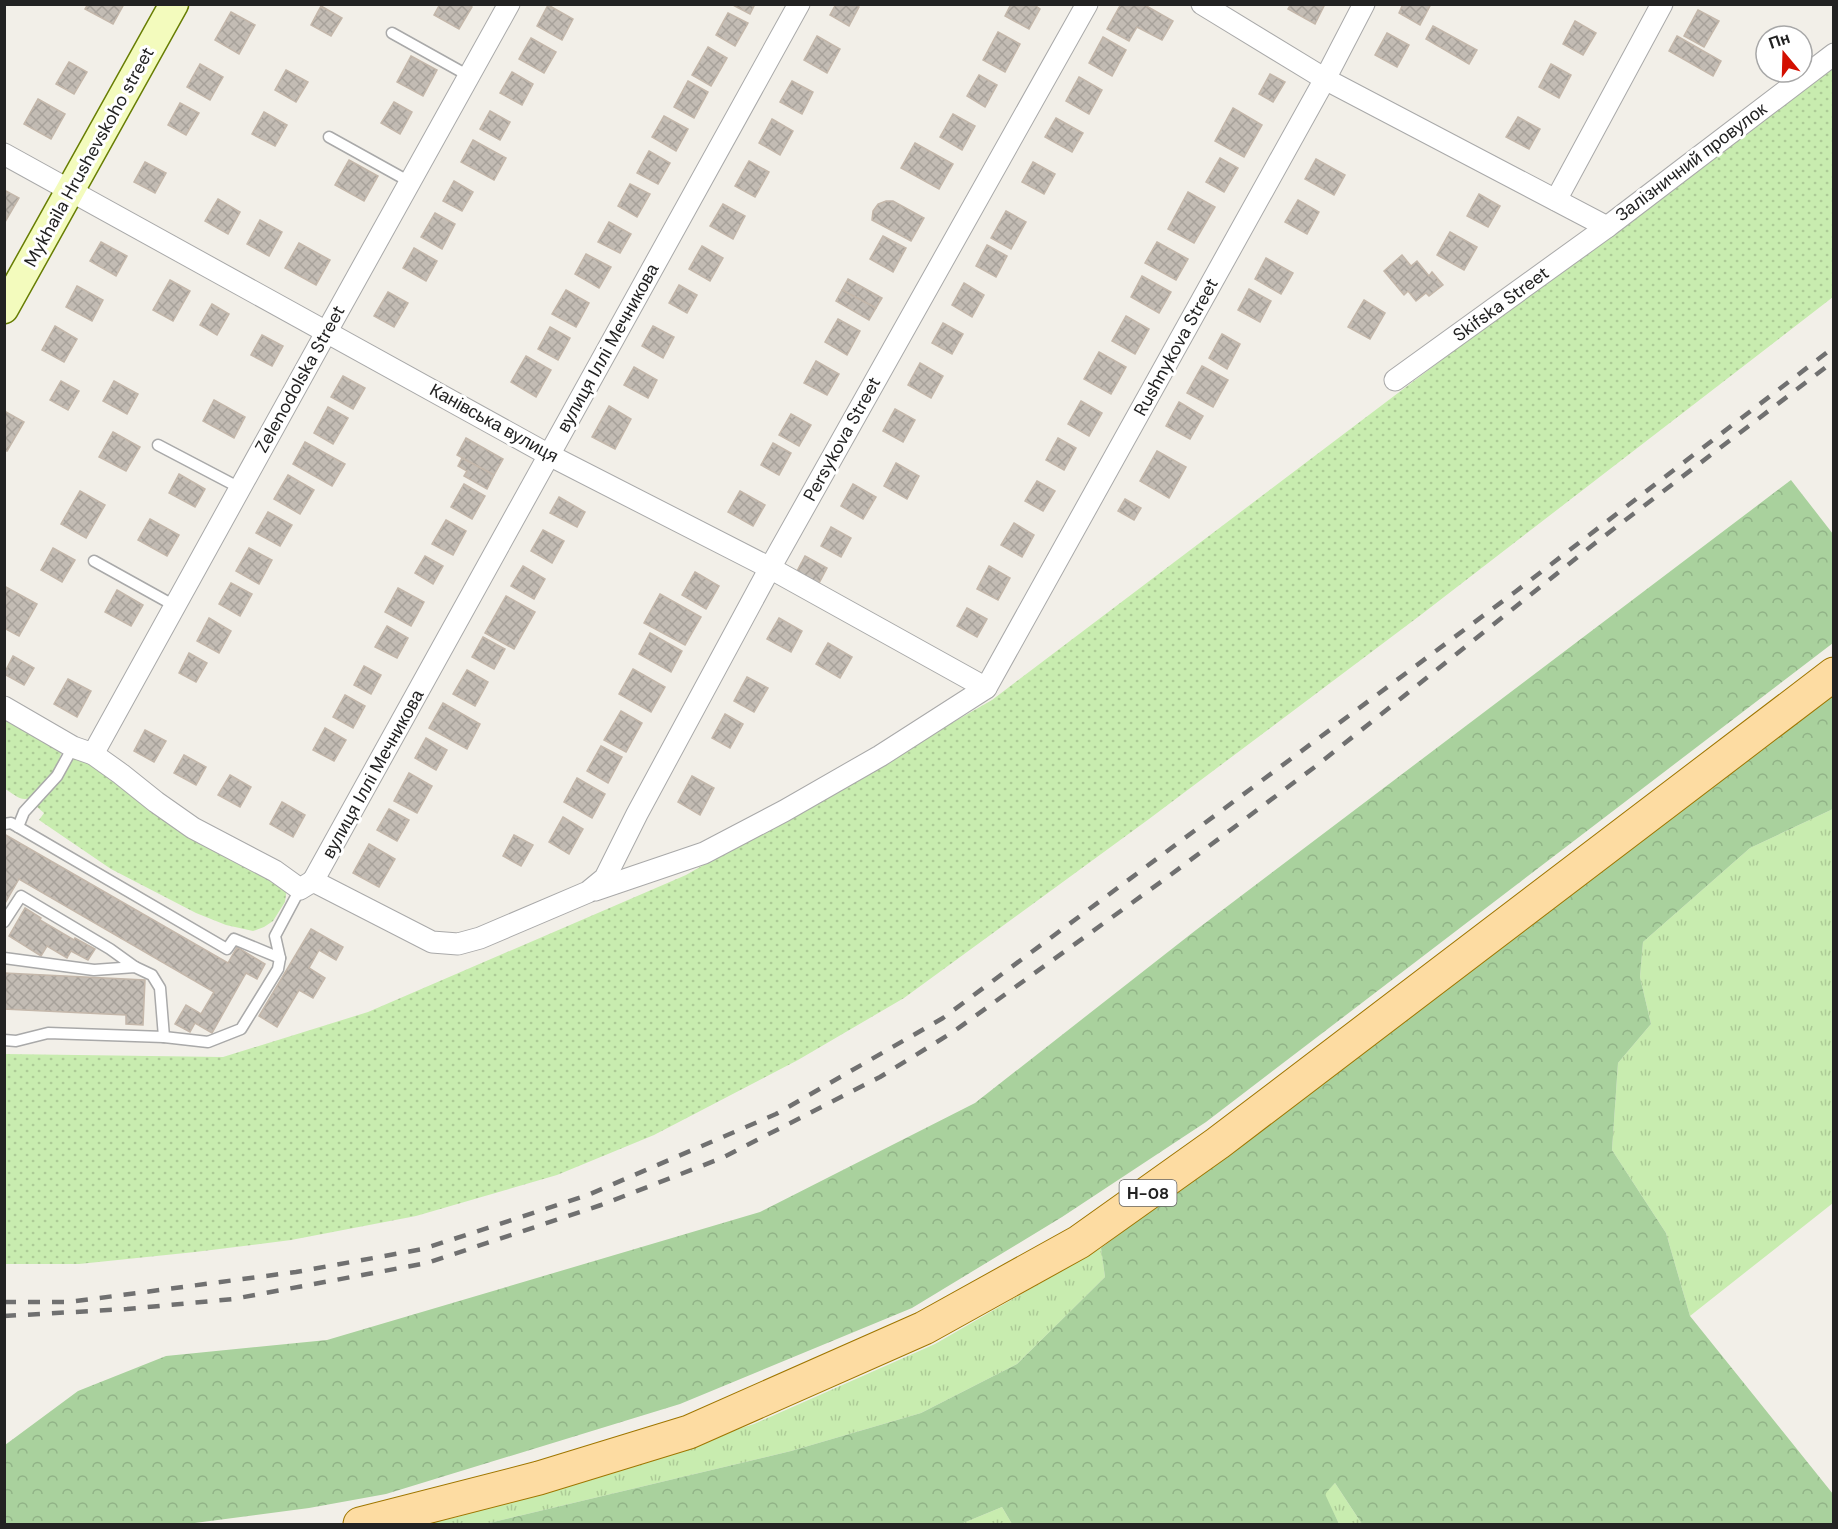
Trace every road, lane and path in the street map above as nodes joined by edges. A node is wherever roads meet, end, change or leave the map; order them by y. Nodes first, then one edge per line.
1 (174, 4) edge
2 (510, 4) edge
3 (799, 4) edge
4 (1087, 4) edge
5 (1202, 4) edge
6 (1365, 4) edge
7 (1662, 4) edge
8 (392, 33) dead end
9 (1833, 54) edge
10 (469, 76) junction
11 (1325, 79) junction
12 (329, 137) dead end
13 (4, 154) edge
14 (410, 182) junction
15 (70, 191) junction
16 (1556, 200) junction
17 (1606, 227) junction
18 (4, 309) edge
19 (327, 331) junction
20 (1395, 380) dead end
21 (158, 445) dead end
22 (549, 455) junction
23 (240, 488) junction
24 (94, 561) dead end
25 (770, 568) junction
26 (175, 606) junction
27 (1833, 674) edge
28 (986, 688) junction
29 (4, 707) edge
30 (73, 747) junction
31 (93, 754) junction
32 (4, 824) edge
33 (18, 827) junction
34 (307, 885) junction
35 (588, 892) junction
36 (4, 922) edge
37 (4, 958) edge
38 (280, 958) junction
39 (135, 967) junction
40 (164, 1037) junction
41 (4, 1040) edge
42 (360, 1524) edge

1 - 15 street, Mykhaila Hrushevskoho street
2 - 10 street, Zelenodolska Street
3 - 22 street, вулиця Іллі Мечникова
4 - 25 street, Persykova Street
5 - 11 street
6 - 11 street, Rushnykova Street
7 - 16 street
8 - 10 lane
9 - 17 street, Залізничний провулок
10 - 14 street, Zelenodolska Street
11 - 16 street
11 - 28 street, Rushnykova Street
12 - 14 lane
13 - 15 street, Канівська вулиця
14 - 19 street, Zelenodolska Street
15 - 18 street, Mykhaila Hrushevskoho street
15 - 19 street, Канівська вулиця
16 - 17 street
17 - 20 street, Skifska Street
19 - 22 street, Канівська вулиця
19 - 23 street, Zelenodolska Street
21 - 23 lane
22 - 25 street, Канівська вулиця
22 - 34 street, вулиця Іллі Мечникова
23 - 26 street, Zelenodolska Street
24 - 26 lane
25 - 28 street, Канівська вулиця
25 - 35 street, Persykova Street
26 - 31 street, Zelenodolska Street
27 - 42 main road, Н-08
28 - 35 street
29 - 30 street
30 - 31 street
30 - 33 lane
31 - 34 street
32 - 33 lane
33 - 38 lane
34 - 35 street
34 - 38 lane
36 - 39 lane
37 - 39 lane
38 - 40 lane
39 - 40 lane
40 - 41 lane

